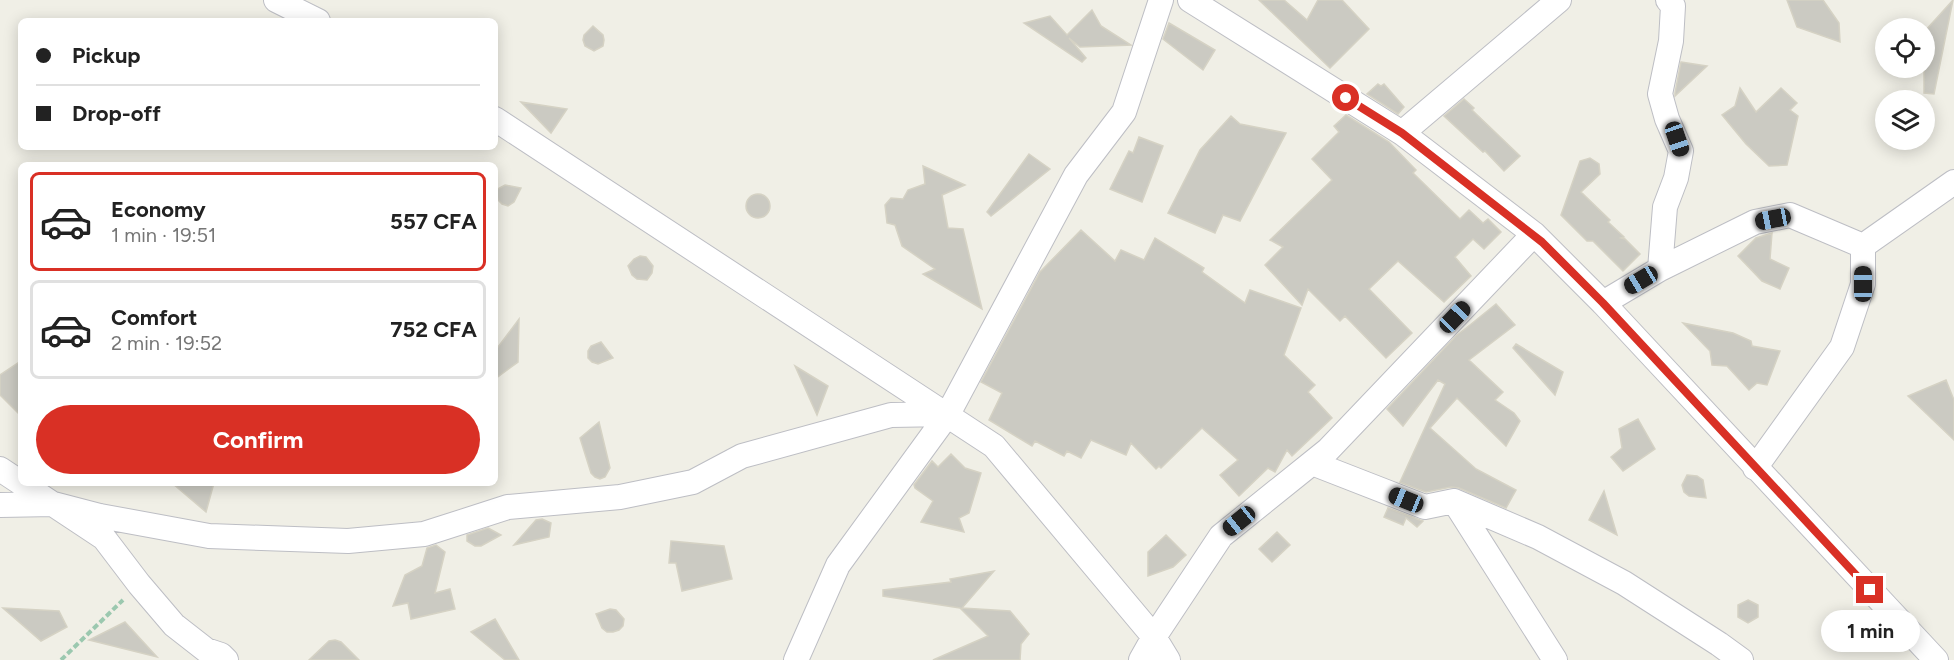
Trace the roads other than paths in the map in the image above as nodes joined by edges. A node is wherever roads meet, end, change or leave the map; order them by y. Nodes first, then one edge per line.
1 (276, 0) edge
2 (1161, 0) edge
3 (1190, 0) edge
4 (1559, 0) edge
5 (1668, 0) edge
6 (312, 18) edge
7 (498, 120) edge
8 (1402, 133) junction
9 (1954, 182) edge
10 (1534, 234) junction
11 (1863, 246) junction
12 (1660, 268) junction
13 (1603, 303) junction
14 (948, 414) junction
15 (1312, 463) junction
16 (1755, 468) junction
17 (0, 469) edge
18 (18, 481) edge
19 (26, 486) edge
20 (1454, 501) junction
21 (54, 504) junction
22 (0, 505) edge
23 (1154, 637) junction
24 (226, 660) edge
25 (796, 660) edge
26 (1141, 660) edge
27 (1168, 660) edge
28 (1556, 660) edge
29 (1741, 660) edge
30 (1936, 660) edge

1 - 6 street
2 - 14 street
3 - 8 street
4 - 8 street
5 - 12 street
7 - 14 street
8 - 10 street
9 - 11 street
10 - 13 street
10 - 15 street
11 - 12 street
11 - 16 street
12 - 13 street
13 - 16 street
14 - 21 street
14 - 23 street
14 - 25 street
15 - 20 street
15 - 23 street
16 - 30 street
17 - 18 street
19 - 21 street
20 - 28 street
20 - 29 street
21 - 22 street
21 - 24 street
23 - 26 street
23 - 27 street

